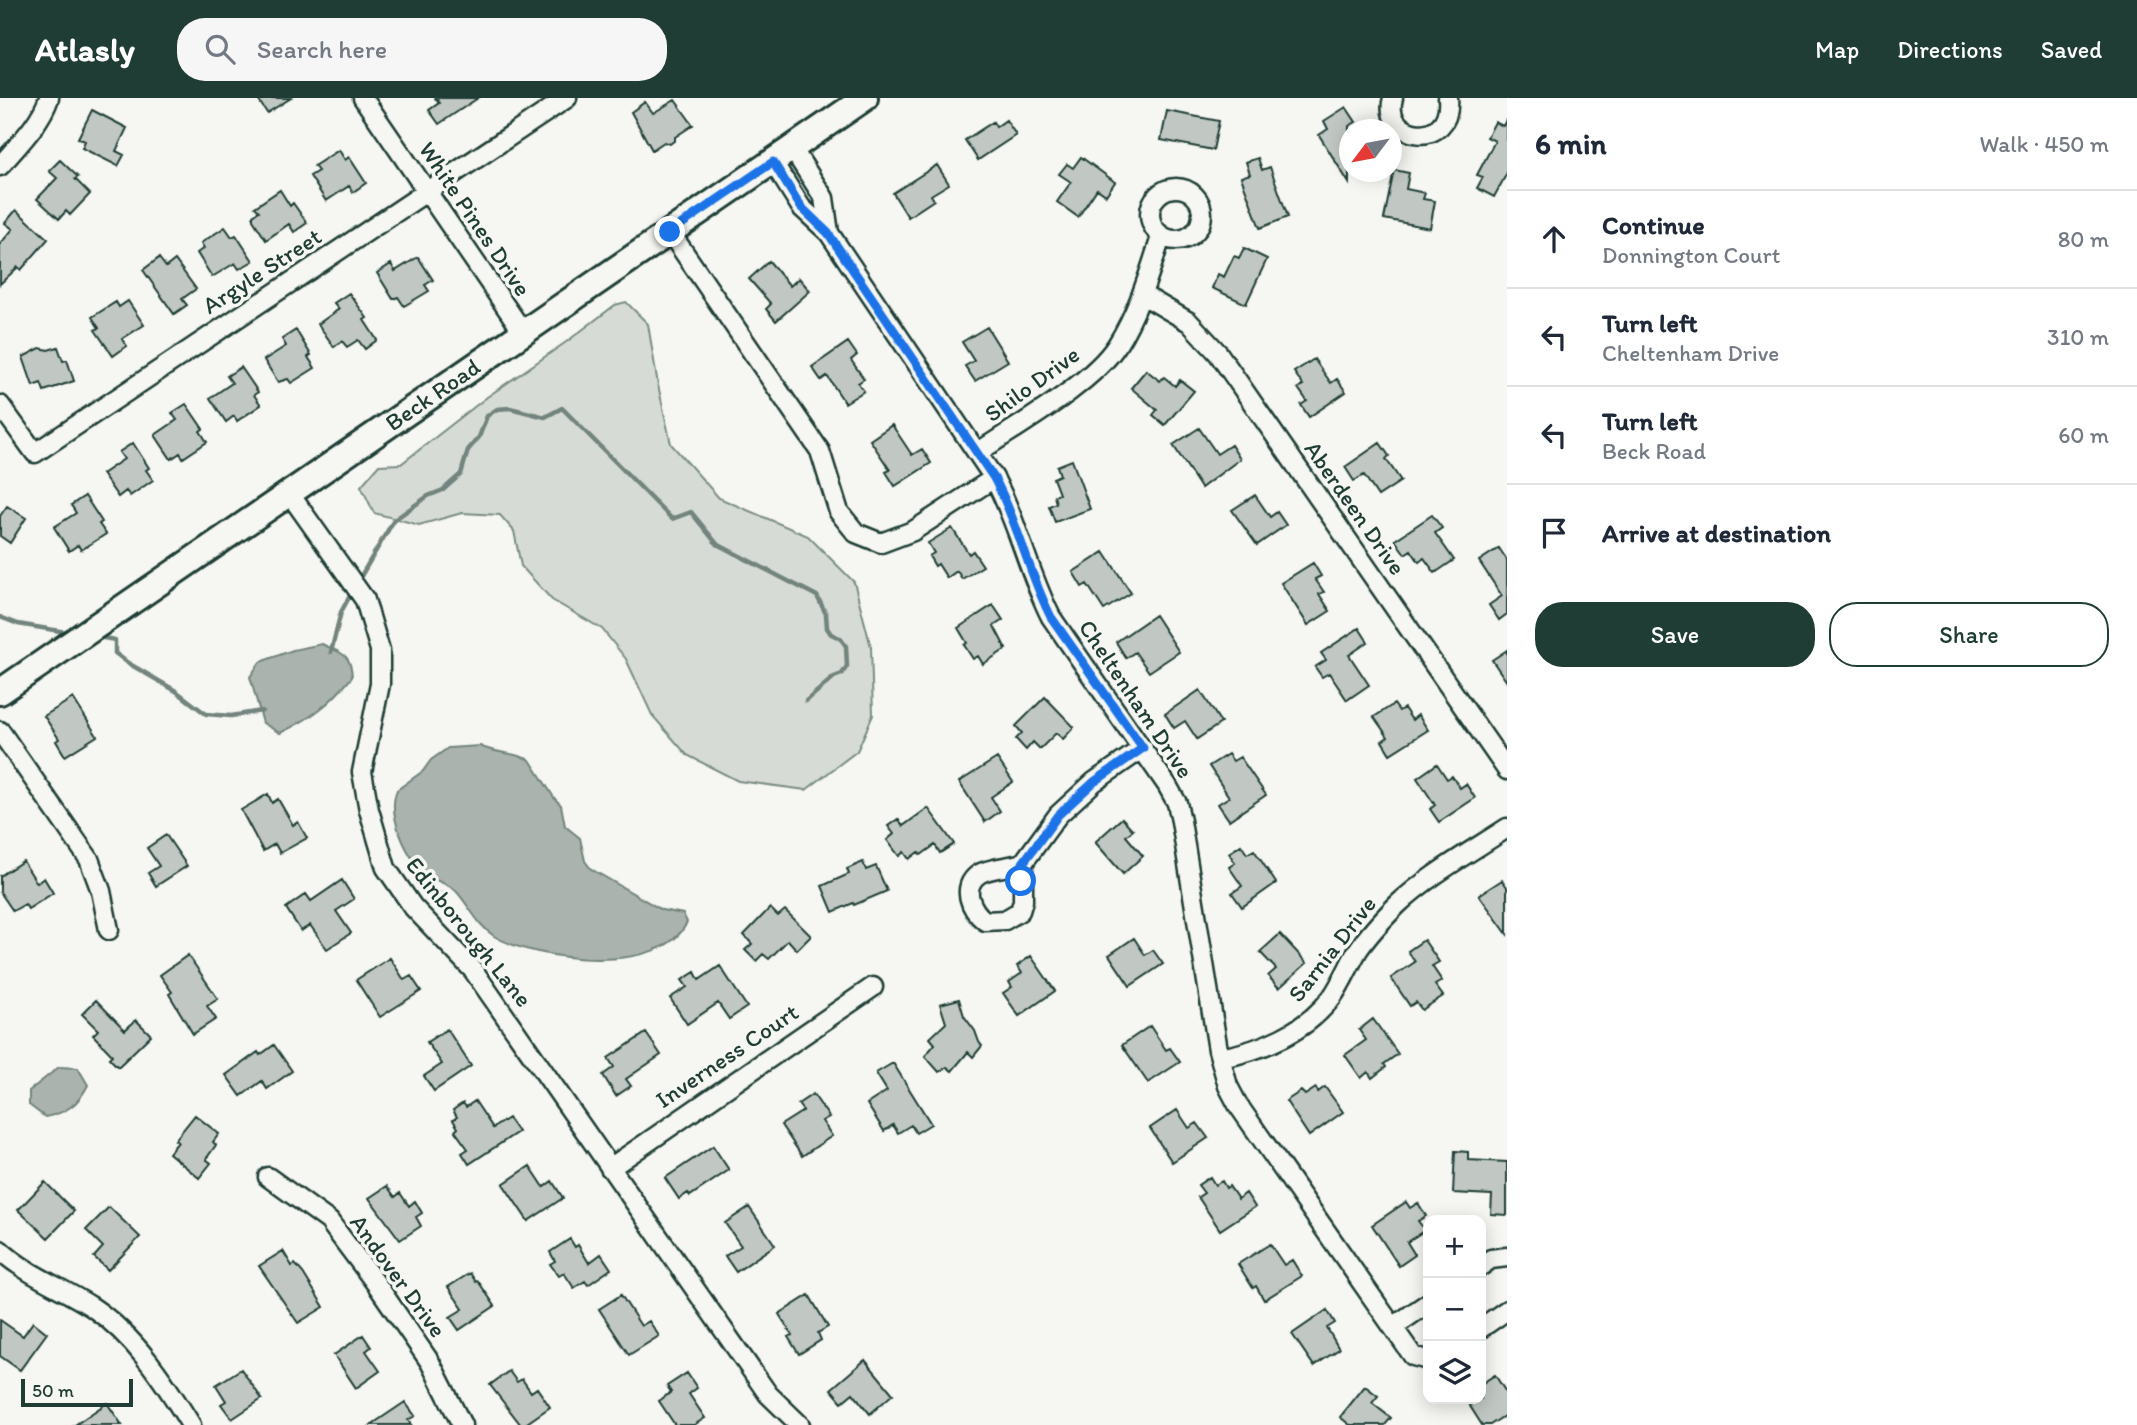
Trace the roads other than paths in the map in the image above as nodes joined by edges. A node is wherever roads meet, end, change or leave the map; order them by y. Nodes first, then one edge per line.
1 (49, 98) edge
2 (363, 98) edge
3 (566, 98) edge
4 (865, 98) edge
5 (1394, 98) edge
6 (1448, 98) edge
7 (783, 155) junction
8 (0, 166) edge
9 (428, 192) junction
10 (670, 232) junction
11 (1161, 237) dead end
12 (1143, 295) junction
13 (523, 332) junction
14 (0, 405) edge
15 (977, 453) junction
16 (994, 478) junction
17 (289, 493) junction
18 (0, 692) edge
19 (0, 731) edge
20 (1143, 748) junction
21 (1507, 770) edge
22 (1507, 828) edge
23 (1023, 863) dead end
24 (109, 930) dead end
25 (873, 986) dead end
26 (1221, 1058) junction
27 (610, 1168) junction
28 (268, 1177) dead end
29 (0, 1250) edge
30 (1507, 1256) edge
31 (1486, 1262) edge
32 (1423, 1306) edge
33 (1507, 1310) edge
34 (1486, 1325) edge
35 (1393, 1327) junction
36 (1423, 1359) edge
37 (191, 1425) edge
38 (462, 1425) edge
39 (800, 1425) edge

1 - 8 street
2 - 9 street, White Pines Drive
3 - 9 street, Argyle Street
4 - 7 main road, Beck Road
5 - 6 street
7 - 10 main road, Beck Road
7 - 15 street, Cheltenham Drive
9 - 13 street, White Pines Drive
9 - 14 street, Argyle Street
10 - 13 main road, Beck Road
10 - 16 street
11 - 12 street, Shilo Drive
12 - 15 street, Shilo Drive
12 - 21 street, Aberdeen Drive
13 - 17 main road, Beck Road
15 - 16 street, Cheltenham Drive
16 - 20 street, Cheltenham Drive
17 - 18 main road, Beck Road
17 - 27 street, Edinborough Lane
19 - 24 street
20 - 23 street
20 - 26 street, Cheltenham Drive
22 - 26 street, Sarnia Drive
25 - 27 street, Inverness Court
26 - 35 street, Cheltenham Drive
27 - 39 street, Edinborough Lane
28 - 38 street, Andover Drive
29 - 37 street
30 - 31 street
32 - 35 street
33 - 34 street
35 - 36 street, Cheltenham Drive

